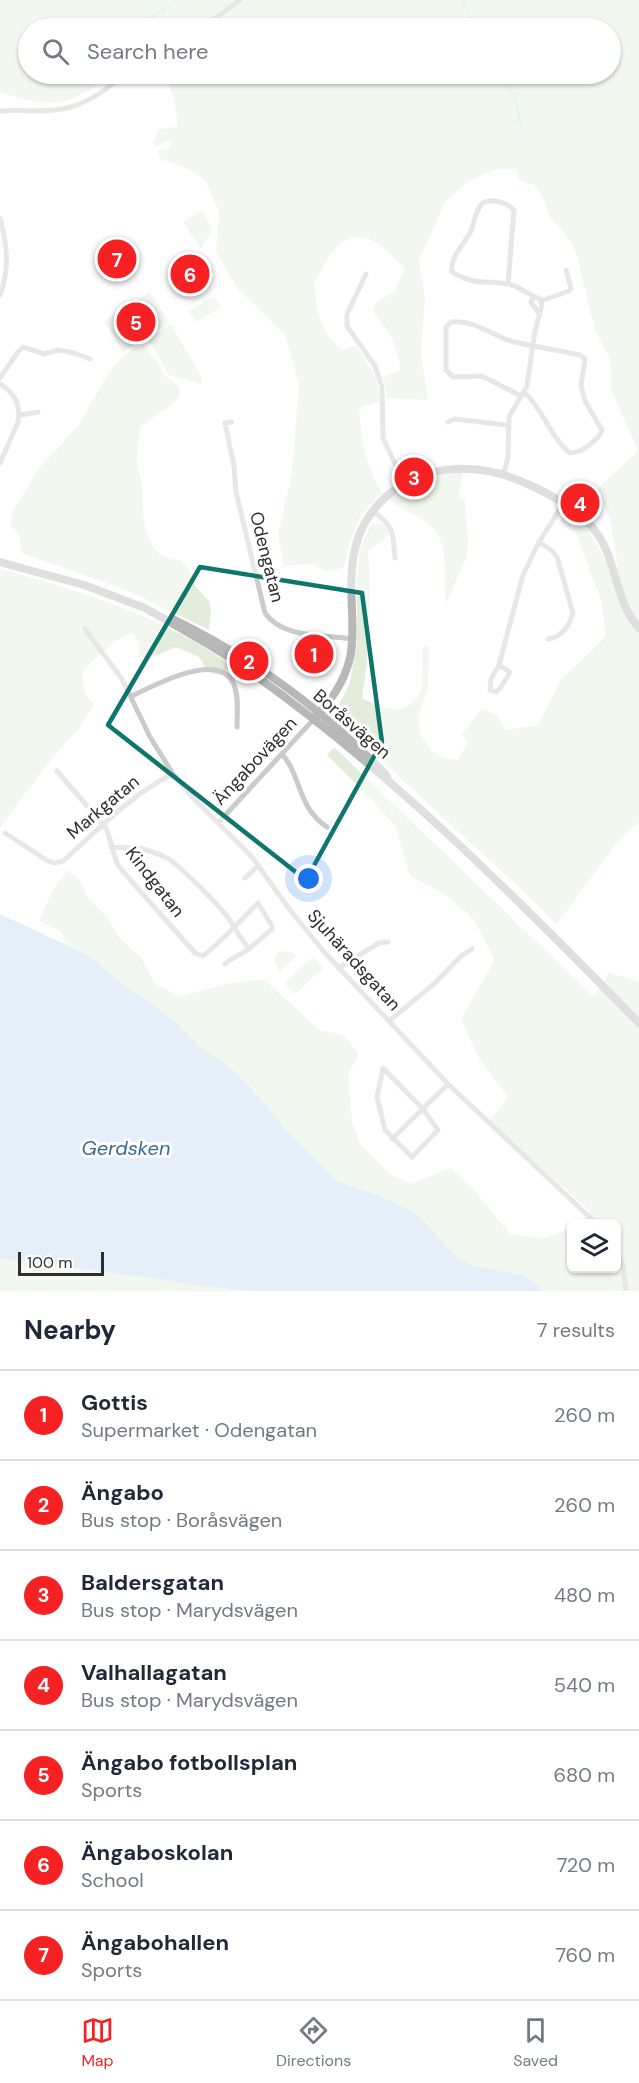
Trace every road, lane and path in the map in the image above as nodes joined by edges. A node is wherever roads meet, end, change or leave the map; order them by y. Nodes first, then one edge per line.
1 (240, 0) edge
2 (216, 18) edge
3 (110, 84) edge
4 (0, 111) edge
5 (0, 218) edge
6 (567, 270) dead end
7 (366, 274) dead end
8 (508, 284) junction
9 (0, 295) edge
10 (533, 297) junction
11 (541, 301) junction
12 (540, 315) junction
13 (533, 346) junction
14 (90, 359) dead end
15 (0, 378) edge
16 (0, 384) edge
17 (522, 394) junction
18 (38, 412) dead end
19 (20, 415) junction
20 (232, 422) dead end
21 (448, 422) dead end
22 (507, 425) junction
23 (0, 463) edge
24 (503, 475) junction
25 (404, 483) junction
26 (563, 504) junction
27 (373, 511) junction
28 (539, 542) junction
29 (395, 558) dead end
30 (0, 562) edge
31 (639, 628) edge
32 (85, 629) dead end
33 (352, 639) junction
34 (548, 639) dead end
35 (499, 665) junction
36 (132, 696) junction
37 (316, 717) junction
38 (237, 727) dead end
39 (282, 754) junction
40 (57, 771) dead end
41 (172, 774) junction
42 (218, 823) junction
43 (103, 824) junction
44 (327, 827) dead end
45 (5, 832) dead end
46 (111, 847) junction
47 (258, 866) junction
48 (245, 878) dead end
49 (234, 928) junction
50 (388, 942) dead end
51 (249, 949) junction
52 (472, 949) dead end
53 (225, 964) dead end
54 (338, 968) junction
55 (388, 1021) junction
56 (639, 1023) edge
57 (448, 1084) junction
58 (423, 1109) junction
59 (392, 1139) junction
60 (592, 1219) edge
61 (621, 1261) edge
62 (626, 1291) edge

1 - 2 street
3 - 4 street
5 - 9 street
6 - 11 street
7 - 25 street
8 - 8 street
8 - 10 street
10 - 11 street
10 - 12 street
11 - 12 street
12 - 13 street
13 - 17 street
13 - 17 street
13 - 17 street
14 - 15 street
16 - 19 street
17 - 22 street
18 - 19 street
19 - 23 street
20 - 33 street, Odengatan
21 - 22 street
22 - 24 street
24 - 25 main road
24 - 26 main road
25 - 27 main road
26 - 28 street
26 - 31 main road
27 - 29 street
27 - 33 main road
28 - 34 street
28 - 35 street
30 - 37 main road, Boråsvägen
32 - 36 street, Sjuhäradsgatan
33 - 37 main road
35 - 35 street
36 - 38 street
36 - 41 street, Sjuhäradsgatan
37 - 39 street, Ängabovägen
37 - 56 main road, Boråsvägen
39 - 42 street, Ängabovägen
39 - 44 street
40 - 43 street
41 - 42 street, Sjuhäradsgatan
41 - 43 street, Markgatan
42 - 47 street, Sjuhäradsgatan
43 - 45 street, Markgatan
43 - 46 street, Kindgatan
46 - 49 street
46 - 49 street, Kindgatan
47 - 48 street
47 - 54 street, Sjuhäradsgatan
49 - 51 street
49 - 51 street
50 - 54 street
51 - 53 street
52 - 55 street
54 - 55 street, Sjuhäradsgatan
55 - 57 street, Sjuhäradsgatan
57 - 58 street
57 - 60 street, Sjuhäradsgatan
58 - 59 street
58 - 59 street
58 - 59 street
61 - 62 street

